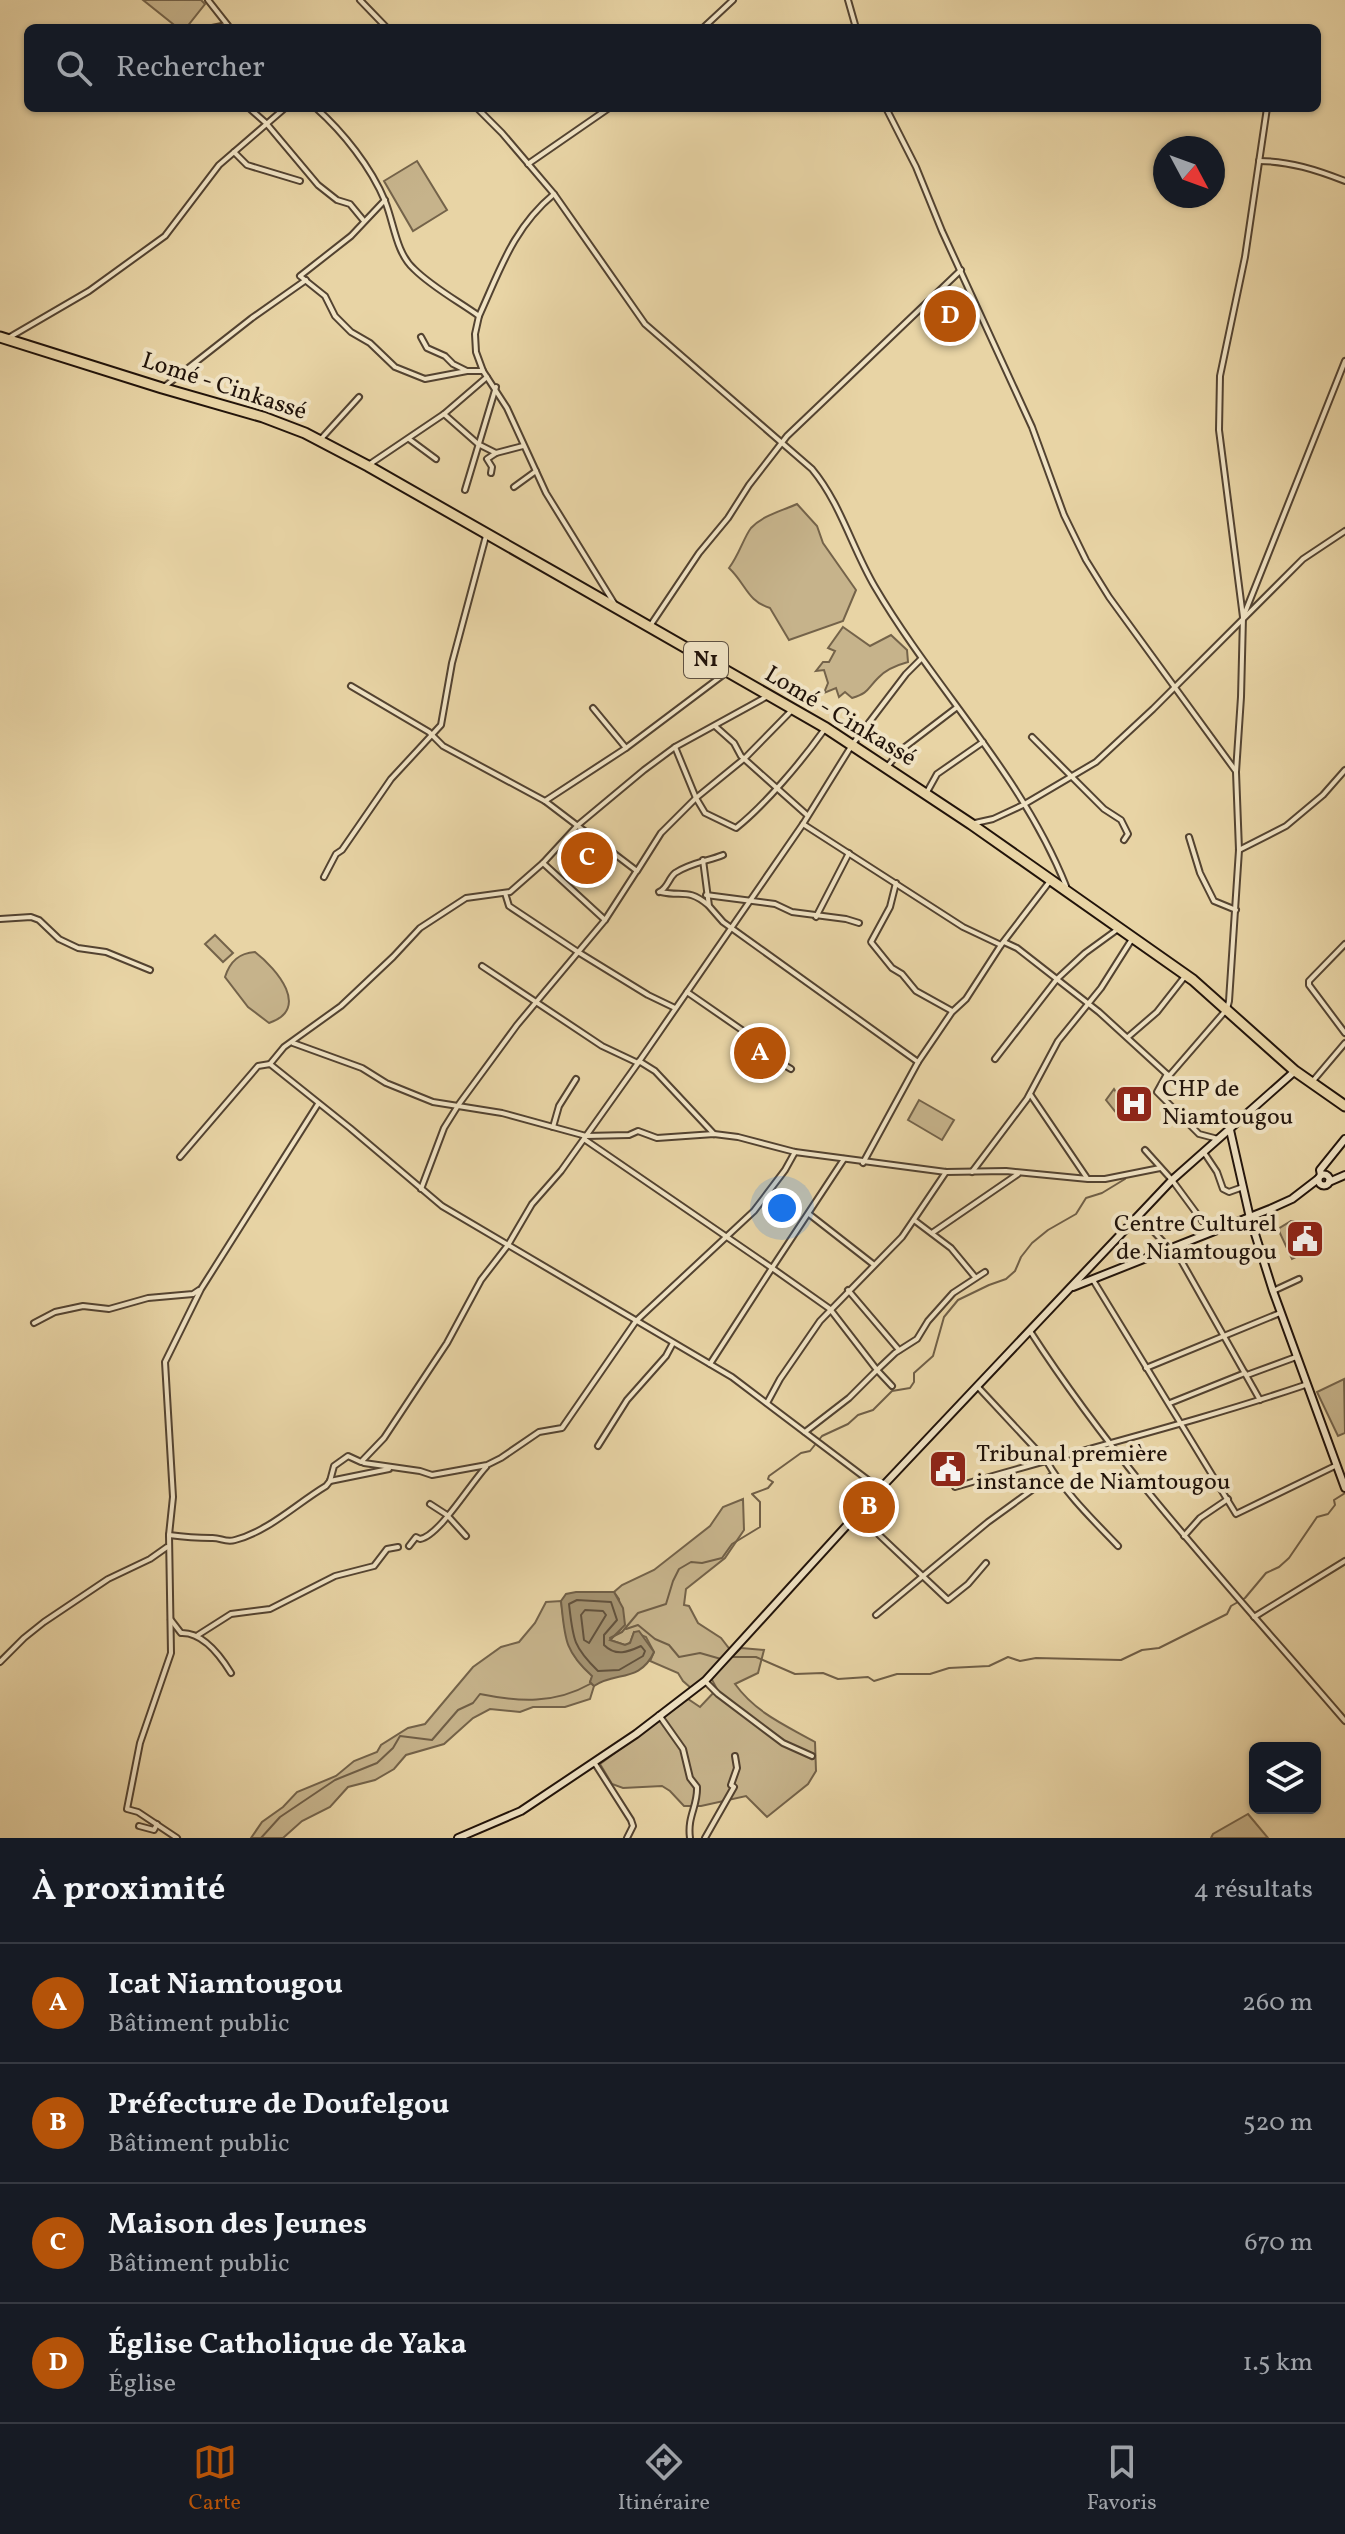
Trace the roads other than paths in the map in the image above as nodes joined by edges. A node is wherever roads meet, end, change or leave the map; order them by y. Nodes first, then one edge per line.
1 (208, 0) edge
2 (360, 0) edge
3 (733, 0) edge
4 (848, 0) edge
5 (227, 24) edge
6 (383, 24) edge
7 (707, 24) edge
8 (855, 24) edge
9 (254, 112) edge
10 (280, 112) edge
11 (321, 112) edge
12 (481, 112) edge
13 (603, 112) edge
14 (888, 112) edge
15 (1266, 112) edge
16 (266, 123) junction
17 (233, 151) junction
18 (1259, 161) junction
19 (528, 164) junction
20 (300, 181) dead end
21 (1345, 181) edge
22 (554, 194) junction
23 (385, 200) junction
24 (364, 221) junction
25 (961, 270) junction
26 (306, 280) junction
27 (479, 316) junction
28 (421, 337) dead end
29 (4, 338) edge
30 (1345, 361) edge
31 (467, 371) junction
32 (483, 371) junction
33 (487, 377) junction
34 (496, 387) junction
35 (162, 388) junction
36 (359, 397) dead end
37 (444, 414) junction
38 (409, 438) junction
39 (320, 440) junction
40 (478, 444) junction
41 (783, 444) junction
42 (523, 446) junction
43 (496, 453) junction
44 (436, 459) dead end
45 (368, 466) junction
46 (536, 471) junction
47 (491, 473) dead end
48 (514, 487) dead end
49 (465, 490) dead end
50 (1345, 531) edge
51 (487, 534) junction
52 (617, 609) junction
53 (1243, 617) junction
54 (649, 628) junction
55 (921, 659) junction
56 (727, 672) junction
57 (351, 686) dead end
58 (1175, 686) junction
59 (768, 696) junction
60 (593, 708) dead end
61 (956, 708) junction
62 (793, 709) junction
63 (714, 725) junction
64 (826, 728) junction
65 (431, 737) junction
66 (1032, 737) dead end
67 (983, 742) junction
68 (852, 745) junction
69 (675, 747) junction
70 (626, 748) junction
71 (745, 758) junction
72 (887, 767) junction
73 (1345, 770) edge
74 (1236, 772) junction
75 (1073, 777) junction
76 (775, 787) junction
77 (926, 794) junction
78 (696, 798) junction
79 (545, 801) junction
80 (1023, 805) junction
81 (807, 815) junction
82 (803, 824) junction
83 (971, 824) junction
84 (578, 825) junction
85 (1189, 837) dead end
86 (1124, 840) dead end
87 (1239, 850) junction
88 (849, 853) junction
89 (723, 855) dead end
90 (703, 860) junction
91 (543, 863) junction
92 (637, 871) junction
93 (324, 877) dead end
94 (1050, 881) junction
95 (896, 883) junction
96 (505, 893) junction
97 (1068, 893) junction
98 (706, 895) junction
99 (748, 901) junction
100 (709, 906) junction
101 (1236, 910) junction
102 (816, 917) junction
103 (0, 919) edge
104 (605, 920) junction
105 (859, 923) dead end
106 (730, 927) junction
107 (1120, 928) junction
108 (1133, 937) junction
109 (1002, 944) junction
110 (1345, 944) edge
111 (578, 952) junction
112 (482, 966) dead end
113 (150, 970) dead end
114 (1186, 975) junction
115 (1057, 979) junction
116 (687, 992) junction
117 (537, 1003) junction
118 (1087, 1005) junction
119 (675, 1008) junction
120 (1227, 1009) junction
121 (952, 1012) junction
122 (1345, 1033) edge
123 (1128, 1037) junction
124 (293, 1043) junction
125 (1345, 1043) edge
126 (995, 1059) dead end
127 (638, 1062) junction
128 (918, 1062) junction
129 (270, 1064) junction
130 (791, 1069) dead end
131 (1295, 1071) junction
132 (1167, 1074) junction
133 (576, 1079) dead end
134 (1310, 1083) junction
135 (1030, 1094) junction
136 (1342, 1101) edge
137 (319, 1103) junction
138 (459, 1104) junction
139 (553, 1127) junction
140 (1230, 1130) junction
141 (714, 1134) junction
142 (585, 1138) junction
143 (1345, 1139) edge
144 (1220, 1140) junction
145 (1145, 1150) dead end
146 (795, 1152) junction
147 (1205, 1154) junction
148 (180, 1157) dead end
149 (844, 1159) junction
150 (863, 1163) junction
151 (1160, 1168) junction
152 (946, 1172) junction
153 (972, 1172) junction
154 (1020, 1173) junction
155 (1345, 1175) edge
156 (1088, 1179) junction
157 (1172, 1180) junction
158 (1322, 1180) junction
159 (1243, 1187) junction
160 (421, 1189) junction
161 (809, 1214) junction
162 (1139, 1216) junction
163 (1250, 1218) junction
164 (914, 1220) junction
165 (932, 1233) junction
166 (1211, 1233) junction
167 (727, 1238) junction
168 (508, 1245) junction
169 (1172, 1249) junction
170 (873, 1264) junction
171 (772, 1268) junction
172 (985, 1272) dead end
173 (975, 1277) junction
174 (1299, 1279) dead end
175 (1093, 1280) junction
176 (1073, 1287) junction
177 (201, 1289) junction
178 (848, 1290) junction
179 (1273, 1291) junction
180 (830, 1309) junction
181 (1280, 1313) junction
182 (636, 1321) junction
183 (34, 1323) dead end
184 (1030, 1331) junction
185 (1224, 1335) junction
186 (673, 1343) junction
187 (899, 1350) junction
188 (1296, 1357) junction
189 (709, 1365) junction
190 (1146, 1368) junction
191 (877, 1370) junction
192 (1246, 1374) junction
193 (1305, 1385) junction
194 (892, 1386) dead end
195 (978, 1387) junction
196 (1260, 1400) junction
197 (767, 1403) junction
198 (1169, 1403) junction
199 (1182, 1424) junction
200 (805, 1432) junction
201 (1109, 1445) junction
202 (598, 1446) dead end
203 (1046, 1460) junction
204 (364, 1463) dead end
205 (487, 1465) junction
206 (1337, 1465) junction
207 (392, 1468) junction
208 (1054, 1474) junction
209 (330, 1481) junction
210 (955, 1487) dead end
211 (1345, 1488) edge
212 (880, 1489) junction
213 (1228, 1499) junction
214 (430, 1504) dead end
215 (857, 1514) junction
216 (447, 1515) junction
217 (169, 1535) junction
218 (466, 1536) dead end
219 (1184, 1536) junction
220 (169, 1545) junction
221 (409, 1546) dead end
222 (1118, 1546) dead end
223 (398, 1547) dead end
224 (1345, 1561) edge
225 (986, 1563) dead end
226 (923, 1575) junction
227 (876, 1615) dead end
228 (1254, 1617) junction
229 (170, 1618) junction
230 (198, 1635) junction
231 (0, 1662) edge
232 (231, 1673) dead end
233 (705, 1681) junction
234 (659, 1715) junction
235 (1345, 1721) edge
236 (735, 1756) dead end
237 (812, 1756) dead end
238 (594, 1762) junction
239 (157, 1824) junction
240 (139, 1826) dead end
241 (177, 1838) edge
242 (458, 1838) edge
243 (627, 1838) edge
244 (690, 1838) edge
245 (705, 1838) edge

1 - 5 street
2 - 6 street
3 - 7 street
4 - 8 street
9 - 16 street
10 - 16 street
11 - 23 street
12 - 19 street
13 - 19 street
14 - 25 street
15 - 18 street
16 - 17 street
16 - 24 street
17 - 20 street
17 - 29 street
18 - 21 street
18 - 53 street
19 - 22 street
22 - 27 street
22 - 41 street
23 - 24 street
23 - 27 street
24 - 26 street
25 - 41 street
25 - 58 street
26 - 31 street
26 - 35 street
27 - 32 street
28 - 31 street
29 - 35 highway, Lomé - Cinkassé / N1
30 - 53 street
31 - 32 street
32 - 33 street
33 - 34 street
33 - 37 street
34 - 40 street
34 - 42 street
35 - 39 highway, Lomé - Cinkassé / N1
36 - 39 street
37 - 38 street
37 - 40 street
38 - 44 street
38 - 45 street
39 - 45 highway, Lomé - Cinkassé / N1
40 - 43 street
40 - 49 street
41 - 54 street
41 - 55 street
42 - 43 street
42 - 46 street
43 - 47 street
45 - 51 highway, Lomé - Cinkassé / N1
46 - 48 street
46 - 52 street
50 - 53 street
51 - 52 highway, Lomé - Cinkassé / N1
51 - 65 street
52 - 54 highway, Lomé - Cinkassé / N1
53 - 58 street
53 - 74 street
54 - 56 highway, Lomé - Cinkassé / N1
55 - 61 street
55 - 68 street
56 - 59 highway, Lomé - Cinkassé / N1
56 - 70 street
57 - 65 street
58 - 74 street
58 - 75 street
59 - 62 highway, Lomé - Cinkassé / N1
59 - 63 street
60 - 70 street
61 - 67 street
61 - 72 street
62 - 64 highway, Lomé - Cinkassé / N1
62 - 71 street
63 - 69 street
63 - 71 street
64 - 68 highway, Lomé - Cinkassé / N1
64 - 76 street
65 - 79 street
65 - 93 street
66 - 75 street
67 - 77 street
67 - 80 street
68 - 72 highway, Lomé - Cinkassé / N1
68 - 81 street
69 - 78 street
69 - 84 street
70 - 79 street
71 - 76 street
71 - 78 street
72 - 77 highway, Lomé - Cinkassé / N1
73 - 87 street
74 - 87 street
75 - 80 street
75 - 86 street
76 - 78 street
76 - 81 street
77 - 83 highway, Lomé - Cinkassé / N1
78 - 92 street
79 - 84 street
80 - 83 street
80 - 97 street
81 - 82 street
82 - 88 street
82 - 99 street
83 - 94 highway, Lomé - Cinkassé / N1
84 - 91 street
84 - 92 street
85 - 101 street
87 - 101 street
88 - 95 street
88 - 102 street
89 - 90 street
90 - 98 street
90 - 100 street
91 - 96 street
91 - 104 street
92 - 104 street
94 - 97 highway, Lomé - Cinkassé / N1
94 - 109 street
95 - 109 street
95 - 121 street
96 - 111 street
96 - 124 street
97 - 107 highway, Lomé - Cinkassé / N1
98 - 99 street
98 - 100 street
99 - 102 street
99 - 106 street
100 - 106 street
101 - 120 street
102 - 105 street
103 - 113 street
104 - 111 street
106 - 116 street
106 - 128 street
107 - 108 highway, Lomé - Cinkassé / N1
107 - 115 street
108 - 114 highway, Lomé - Cinkassé / N1
108 - 118 street
109 - 115 street
109 - 121 street
110 - 122 street
111 - 117 street
111 - 119 street
112 - 117 street
114 - 120 highway, Lomé - Cinkassé / N1
114 - 123 street
115 - 118 street
115 - 126 street
116 - 119 street
116 - 130 street
117 - 127 street
117 - 138 street
118 - 123 street
118 - 135 street
119 - 127 street
120 - 131 highway, Lomé - Cinkassé / N1
120 - 132 street
121 - 128 street
123 - 132 street
124 - 129 street
124 - 138 street
125 - 134 street
127 - 141 street
127 - 142 street
128 - 150 street
129 - 137 street
129 - 148 street
131 - 134 highway, Lomé - Cinkassé / N1
131 - 140 main road
132 - 144 street
133 - 139 street
134 - 136 highway, Lomé - Cinkassé / N1
135 - 153 street
135 - 156 street
137 - 160 street
137 - 177 street
138 - 139 street
138 - 160 street
139 - 142 street
140 - 144 main road
140 - 159 main road
141 - 142 street
141 - 146 street
142 - 167 street
142 - 168 street
143 - 158 main road
144 - 147 main road
145 - 151 street
146 - 149 street
146 - 167 street
147 - 157 main road
147 - 159 street
149 - 150 street
149 - 161 street
150 - 152 street
151 - 156 street
151 - 157 street
152 - 153 street
152 - 164 street
153 - 154 street
154 - 156 street
154 - 165 street
155 - 158 main road
157 - 162 main road
157 - 166 street
158 - 163 main road
159 - 163 main road
160 - 168 street
161 - 170 street
161 - 171 street
162 - 169 street
162 - 176 main road
163 - 166 main road
163 - 179 main road
164 - 165 street
164 - 170 street
165 - 173 street
166 - 169 main road
167 - 171 street
167 - 182 street
168 - 182 street
168 - 209 street
169 - 175 main road
169 - 185 street
170 - 178 street
171 - 180 street
171 - 189 street
172 - 173 street
173 - 187 street
174 - 179 street
175 - 176 main road
175 - 190 street
176 - 184 main road
177 - 183 street
177 - 217 street
178 - 180 street
178 - 187 street
179 - 181 main road
180 - 191 street
180 - 197 street
181 - 185 street
181 - 188 main road
182 - 186 street
182 - 205 street
184 - 195 main road
184 - 201 street
185 - 190 street
185 - 192 street
186 - 189 street
186 - 202 street
187 - 191 street
188 - 192 street
188 - 193 main road
189 - 197 street
190 - 198 street
191 - 194 street
191 - 200 street
192 - 196 street
192 - 198 street
193 - 196 street
193 - 206 main road
195 - 203 street
195 - 212 main road
196 - 199 street
197 - 200 street
198 - 199 street
199 - 201 street
199 - 213 street
200 - 212 street
201 - 203 street
201 - 219 street
203 - 208 street
203 - 210 street
204 - 207 street
205 - 207 street
205 - 216 street
206 - 211 main road
206 - 213 street
207 - 209 street
208 - 222 street
208 - 226 street
209 - 217 street
212 - 215 main road
213 - 219 street
214 - 216 street
215 - 226 street
215 - 233 main road
216 - 218 street
216 - 221 street
217 - 220 street
219 - 228 street
220 - 229 street
220 - 231 street
223 - 230 street
224 - 228 street
225 - 226 street
226 - 227 street
228 - 235 street
229 - 230 street
229 - 239 street
230 - 232 street
233 - 234 main road
233 - 237 street
234 - 238 main road
234 - 244 street
236 - 245 street
238 - 242 main road
238 - 243 street
239 - 240 street
239 - 241 street

